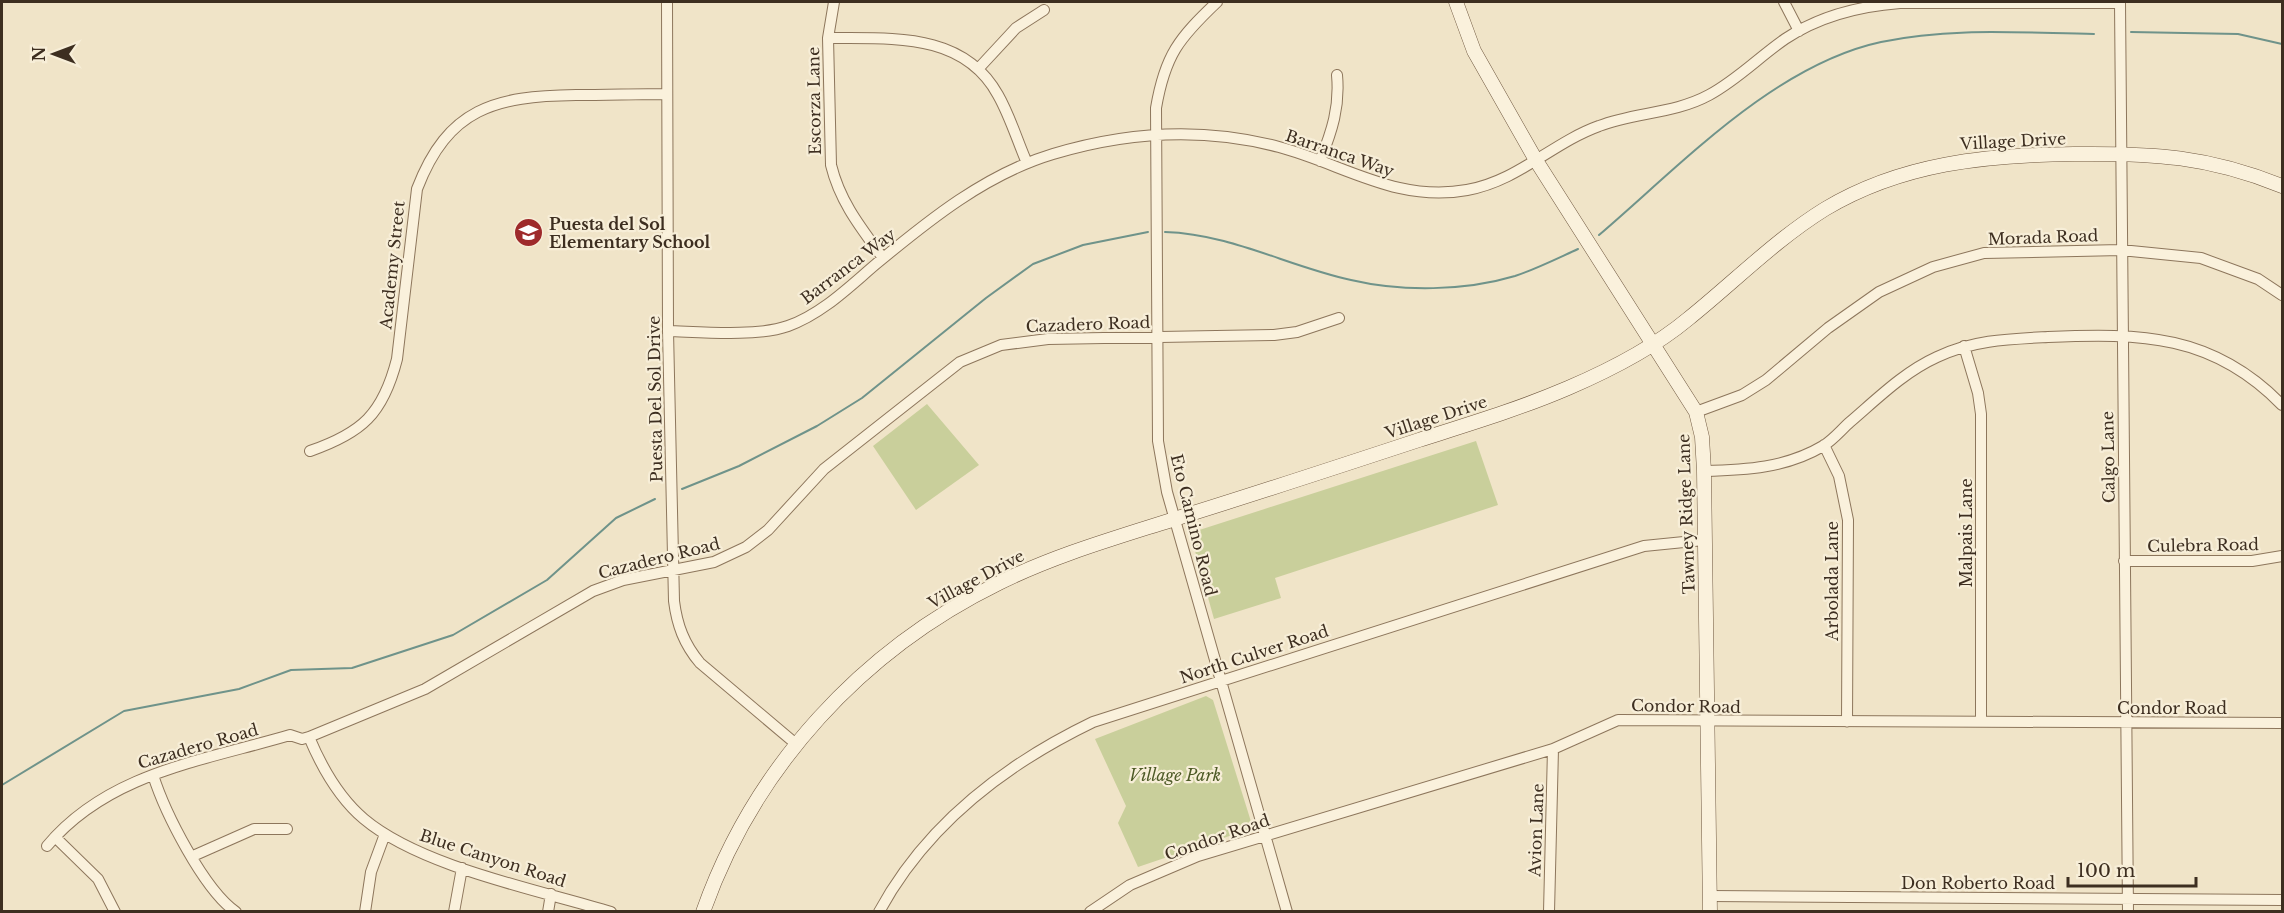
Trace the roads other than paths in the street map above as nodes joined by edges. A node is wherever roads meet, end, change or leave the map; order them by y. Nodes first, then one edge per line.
1 (667, 2) edge
2 (834, 2) edge
3 (1217, 2) edge
4 (1456, 2) edge
5 (1784, 2) edge
6 (2120, 3) edge
7 (1044, 10) dead end
8 (1799, 32) junction
9 (828, 38) junction
10 (978, 69) junction
11 (1337, 75) dead end
12 (667, 94) junction
13 (1155, 134) junction
14 (2121, 154) junction
15 (1320, 161) junction
16 (1537, 162) junction
17 (1027, 163) junction
18 (2283, 186) edge
19 (2121, 250) junction
20 (883, 258) junction
21 (2283, 296) edge
22 (1339, 318) dead end
23 (668, 331) junction
24 (2121, 336) junction
25 (1156, 337) junction
26 (1653, 345) junction
27 (1964, 346) junction
28 (2283, 405) edge
29 (1696, 412) junction
30 (1824, 445) junction
31 (310, 451) dead end
32 (1704, 471) junction
33 (1175, 519) junction
34 (1704, 540) junction
35 (2283, 556) edge
36 (2124, 561) junction
37 (673, 571) junction
38 (1220, 680) junction
39 (1706, 721) junction
40 (1847, 722) junction
41 (1981, 722) junction
42 (2125, 723) junction
43 (2283, 723) edge
44 (309, 737) junction
45 (796, 744) junction
46 (1553, 749) junction
47 (153, 775) junction
48 (287, 829) dead end
49 (385, 834) junction
50 (1266, 835) junction
51 (55, 837) junction
52 (47, 846) dead end
53 (193, 856) junction
54 (462, 868) junction
55 (551, 894) junction
56 (1710, 896) junction
57 (2127, 898) junction
58 (2283, 900) edge
59 (115, 912) edge
60 (236, 912) edge
61 (365, 912) edge
62 (454, 912) edge
63 (548, 912) edge
64 (611, 912) edge
65 (704, 912) edge
66 (879, 912) edge
67 (1090, 912) edge
68 (1287, 912) edge
69 (1549, 912) edge
70 (1710, 912) edge
71 (2128, 912) edge

1 - 12 street, Puesta Del Sol Drive
2 - 9 street, Escorza Lane
3 - 13 street, Eto Camino Road
4 - 16 main road, Tawney Ridge Lane
5 - 8 street
6 - 8 street, Barranca Way
6 - 14 street, Calgo Lane
7 - 10 street
8 - 16 street, Barranca Way
9 - 10 street
9 - 20 street, Escorza Lane
10 - 17 street
11 - 15 street
12 - 23 street, Puesta Del Sol Drive
12 - 31 street, Academy Street
13 - 15 street, Barranca Way
13 - 17 street, Barranca Way
13 - 25 street, Eto Camino Road
14 - 18 main road, Village Drive
14 - 19 street, Calgo Lane
14 - 26 main road, Village Drive
15 - 16 street, Barranca Way
16 - 26 main road, Tawney Ridge Lane
17 - 20 street, Barranca Way
19 - 21 street, Morada Road
19 - 24 street, Calgo Lane
19 - 29 street, Morada Road
20 - 23 street, Barranca Way
22 - 25 street, Cazadero Road
23 - 37 street, Puesta Del Sol Drive
24 - 27 street
24 - 28 street
24 - 36 street, Calgo Lane
25 - 33 street, Eto Camino Road
25 - 37 street, Cazadero Road
26 - 29 main road, Tawney Ridge Lane
26 - 33 main road, Village Drive
27 - 30 street
27 - 41 street, Malpais Lane
29 - 32 main road, Tawney Ridge Lane
30 - 32 street
30 - 40 street, Arbolada Lane
32 - 34 main road, Tawney Ridge Lane
33 - 38 street, Eto Camino Road
33 - 45 main road, Village Drive
34 - 38 street, North Culver Road
34 - 39 main road, Tawney Ridge Lane
35 - 36 street, Culebra Road
36 - 42 street, Calgo Lane
37 - 44 street, Cazadero Road
37 - 45 street, Puesta Del Sol Drive
38 - 50 street, Eto Camino Road
38 - 66 street, North Culver Road
39 - 40 street, Condor Road
39 - 46 street, Condor Road
39 - 56 main road, Tawney Ridge Lane
40 - 41 street, Condor Road
41 - 42 street, Condor Road
42 - 43 street, Condor Road
42 - 57 street, Calgo Lane
44 - 47 street, Cazadero Road
44 - 49 street, Blue Canyon Road
45 - 65 main road, Village Drive
46 - 50 street, Condor Road
46 - 69 street, Avion Lane
47 - 51 street, Cazadero Road
47 - 53 street
48 - 53 street
49 - 54 street, Blue Canyon Road
49 - 61 street
50 - 67 street, Condor Road
50 - 68 street, Eto Camino Road
51 - 52 street, Cazadero Road
51 - 59 street
53 - 60 street
54 - 55 street, Blue Canyon Road
54 - 62 street
55 - 63 street
55 - 64 street, Blue Canyon Road
56 - 57 street, Don Roberto Road
56 - 70 main road, Tawney Ridge Lane
57 - 58 street, Don Roberto Road
57 - 71 street, Calgo Lane

